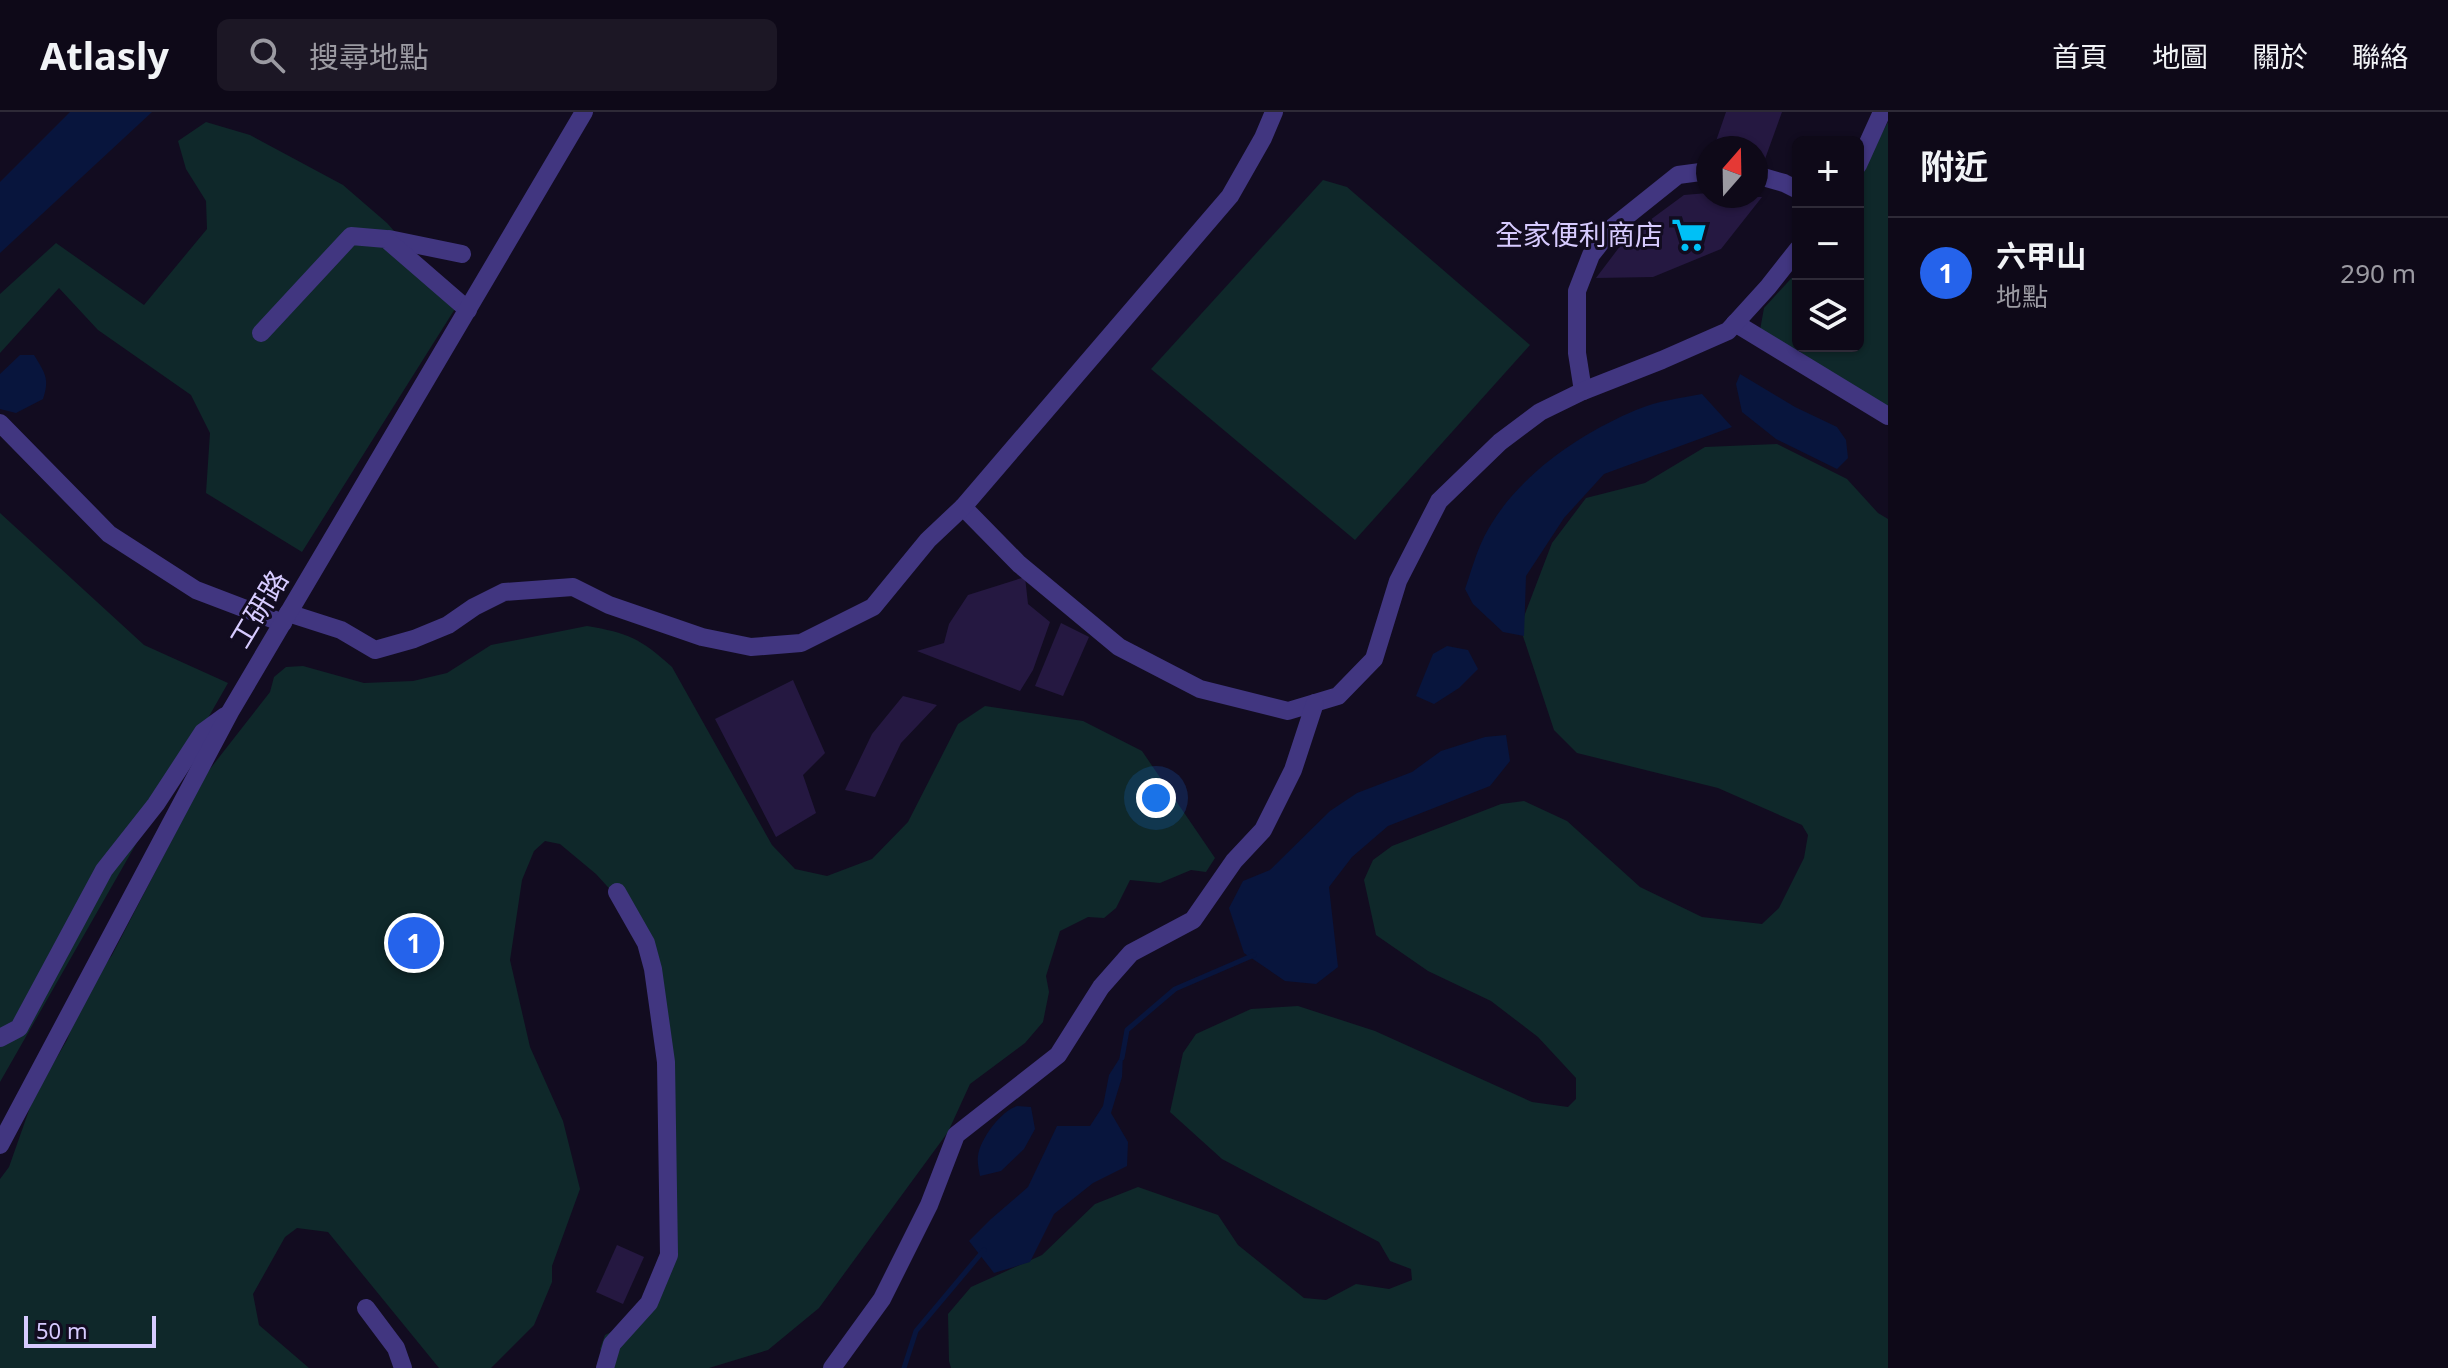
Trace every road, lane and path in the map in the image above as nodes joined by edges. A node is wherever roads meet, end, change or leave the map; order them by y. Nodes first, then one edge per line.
1 (584, 112) edge
2 (1274, 112) edge
3 (1882, 112) edge
4 (1864, 152) edge
5 (1696, 173) edge
6 (1768, 178) edge
7 (1792, 187) edge
8 (386, 239) junction
9 (462, 254) dead end
10 (1792, 257) edge
11 (468, 310) junction
12 (1735, 323) junction
13 (261, 333) dead end
14 (1583, 391) junction
15 (1888, 416) edge
16 (0, 423) edge
17 (963, 507) junction
18 (285, 618) junction
19 (1315, 703) junction
20 (230, 712) junction
21 (617, 892) dead end
22 (0, 1038) edge
23 (0, 1145) edge
24 (366, 1308) dead end
25 (403, 1368) edge
26 (605, 1368) edge
27 (832, 1368) edge

1 - 11 street, 工研路
2 - 17 street
3 - 4 street
5 - 14 street
6 - 7 street
8 - 9 street
8 - 11 street
8 - 13 street
10 - 12 street
11 - 18 street, 工研路
12 - 14 street
12 - 15 street
14 - 19 street
16 - 18 street
17 - 18 street
17 - 19 street
18 - 20 street, 工研路
19 - 27 street
20 - 22 street
20 - 23 street, 工研路
21 - 26 street
24 - 25 street

